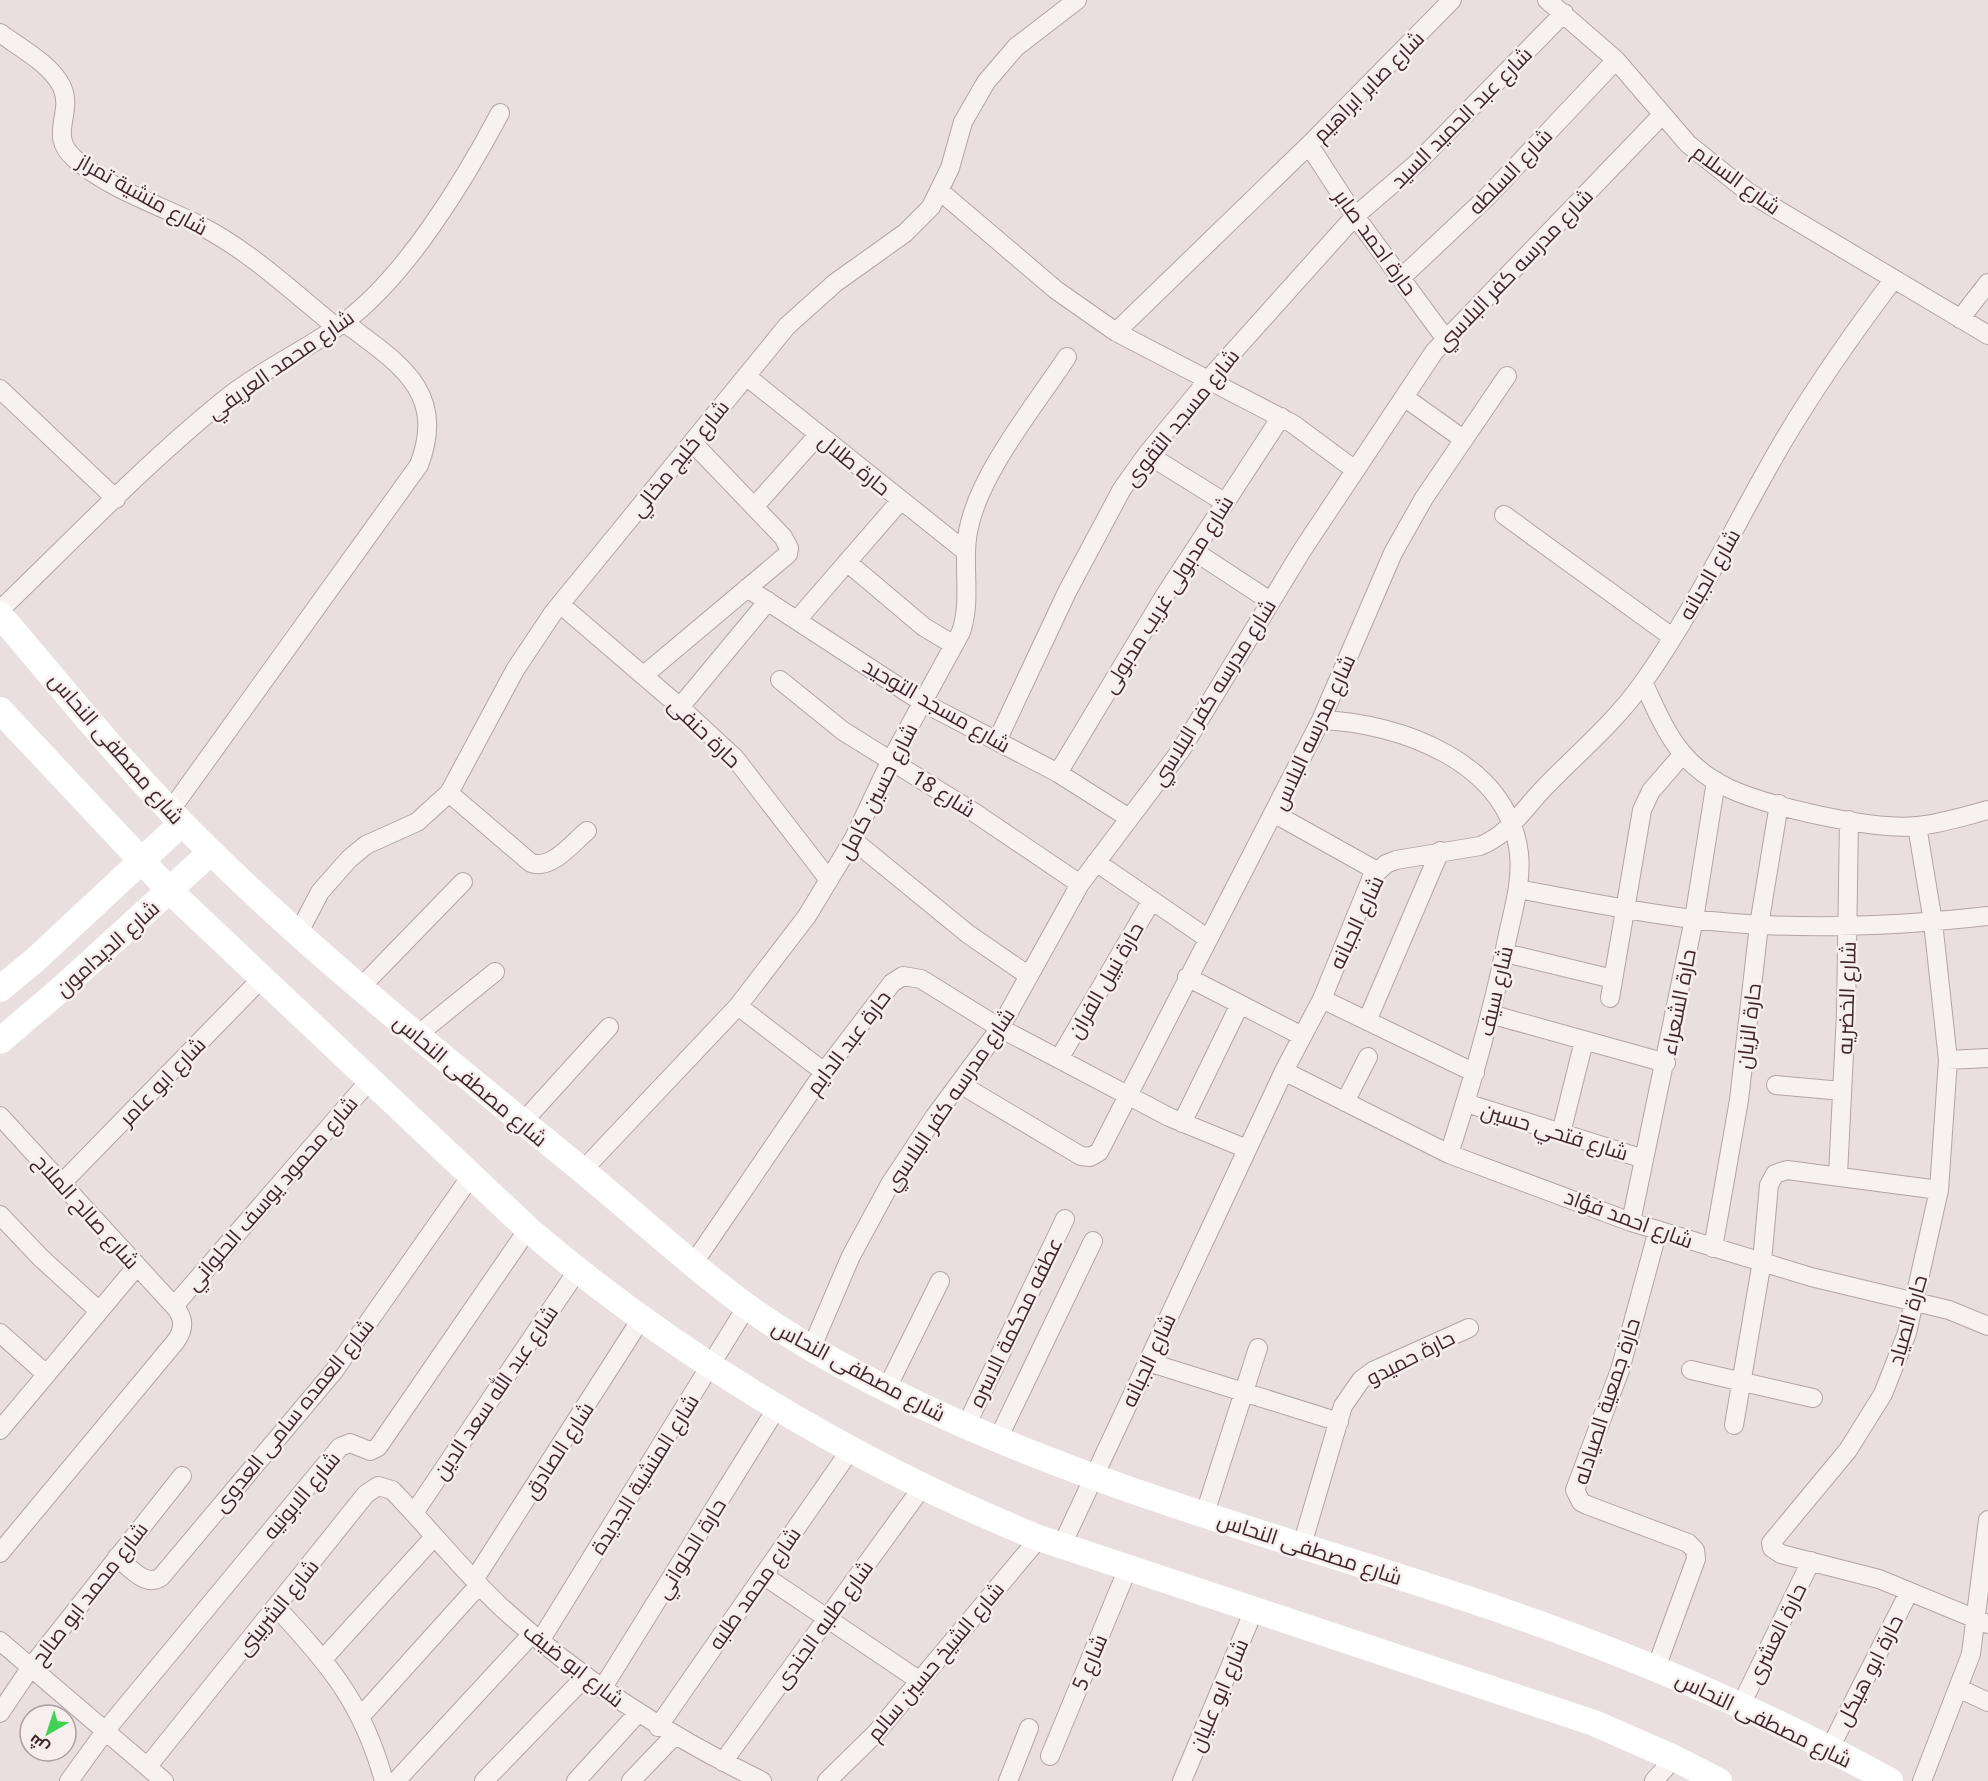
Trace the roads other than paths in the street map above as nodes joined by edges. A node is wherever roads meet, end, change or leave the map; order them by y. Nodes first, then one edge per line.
1 (1077, 0) edge
2 (1452, 0) edge
3 (1547, 0) edge
4 (1564, 13) junction
5 (0, 33) edge
6 (1616, 60) junction
7 (500, 113) dead end
8 (1662, 115) junction
9 (1309, 146) junction
10 (940, 192) junction
11 (1355, 216) junction
12 (1401, 278) junction
13 (1893, 280) junction
14 (1988, 284) edge
15 (1960, 319) junction
16 (340, 325) junction
17 (1116, 332) junction
18 (1988, 335) edge
19 (1445, 338) junction
20 (1067, 357) dead end
21 (746, 376) junction
22 (1507, 376) dead end
23 (1208, 380) junction
24 (0, 389) edge
25 (1404, 398) junction
26 (1281, 417) junction
27 (819, 434) junction
28 (1463, 439) junction
29 (693, 443) junction
30 (1147, 454) junction
31 (1355, 470) junction
32 (116, 499) junction
33 (901, 500) junction
34 (1224, 502) junction
35 (754, 507) junction
36 (1504, 515) dead end
37 (1194, 550) junction
38 (964, 551) junction
39 (847, 562) junction
40 (747, 588) junction
41 (768, 601) junction
42 (1270, 601) junction
43 (560, 604) junction
44 (0, 610) edge
45 (0, 615) edge
46 (797, 620) junction
47 (1672, 637) junction
48 (954, 645) junction
49 (644, 675) junction
50 (780, 680) dead end
51 (1643, 682) junction
52 (922, 702) junction
53 (680, 707) junction
54 (0, 710) edge
55 (1321, 720) junction
56 (997, 741) junction
57 (1683, 754) junction
58 (891, 760) junction
59 (1058, 773) junction
60 (1716, 781) junction
61 (449, 793) junction
62 (1779, 804) junction
63 (1988, 810) edge
64 (1275, 814) junction
65 (176, 817) junction
66 (1129, 818) junction
67 (1849, 820) junction
68 (1512, 825) junction
69 (1917, 826) junction
70 (587, 831) dead end
71 (853, 840) junction
72 (1440, 850) junction
73 (211, 852) junction
74 (140, 862) junction
75 (1096, 862) junction
76 (1377, 871) junction
77 (829, 880) junction
78 (463, 882) dead end
79 (1080, 884) junction
80 (1518, 889) junction
81 (170, 891) junction
82 (1152, 900) junction
83 (1625, 909) junction
84 (1988, 916) edge
85 (1694, 919) junction
86 (1933, 922) junction
87 (1760, 924) junction
88 (1848, 926) junction
89 (299, 932) junction
90 (1207, 938) junction
91 (1505, 953) junction
92 (495, 972) dead end
93 (1029, 976) junction
94 (1187, 977) junction
95 (261, 979) junction
96 (1613, 979) junction
97 (361, 987) junction
98 (0, 989) edge
99 (1610, 998) dead end
100 (1322, 999) junction
101 (1240, 1004) junction
102 (738, 1006) junction
103 (1490, 1014) junction
104 (1367, 1021) junction
105 (609, 1027) dead end
106 (1000, 1028) junction
107 (416, 1036) junction
108 (1302, 1036) junction
109 (0, 1041) edge
110 (1584, 1041) junction
111 (1368, 1058) dead end
112 (1988, 1058) edge
113 (1059, 1059) junction
114 (1948, 1060) junction
115 (1666, 1063) junction
116 (1284, 1071) junction
117 (824, 1072) junction
118 (1475, 1073) junction
119 (369, 1081) junction
120 (960, 1084) junction
121 (1776, 1085) dead end
122 (1842, 1091) junction
123 (1128, 1094) junction
124 (1345, 1102) junction
125 (1466, 1104) junction
126 (0, 1116) edge
127 (522, 1123) junction
128 (1182, 1123) junction
129 (1561, 1133) junction
130 (1247, 1149) junction
131 (1449, 1154) junction
132 (1644, 1159) junction
133 (582, 1171) junction
134 (1838, 1175) junction
135 (471, 1176) junction
136 (62, 1183) junction
137 (1939, 1190) junction
138 (0, 1215) edge
139 (1065, 1219) dead end
140 (1631, 1222) junction
141 (528, 1229) junction
142 (1658, 1230) junction
143 (1093, 1241) dead end
144 (1713, 1248) junction
145 (1762, 1261) junction
146 (693, 1264) junction
147 (137, 1266) junction
148 (577, 1271) junction
149 (940, 1281) dead end
150 (1914, 1301) junction
151 (174, 1306) junction
152 (747, 1306) junction
153 (99, 1310) junction
154 (641, 1319) junction
155 (1988, 1326) edge
156 (1468, 1328) dead end
157 (0, 1334) edge
158 (1258, 1348) dead end
159 (811, 1349) junction
160 (1148, 1362) junction
161 (711, 1364) junction
162 (1691, 1370) dead end
163 (46, 1374) junction
164 (1742, 1382) junction
165 (887, 1388) junction
166 (1243, 1392) junction
167 (1813, 1398) dead end
168 (778, 1406) junction
169 (1339, 1422) junction
170 (1734, 1425) dead end
171 (966, 1426) junction
172 (0, 1430) edge
173 (999, 1439) junction
174 (851, 1449) junction
175 (182, 1476) dead end
176 (1094, 1477) junction
177 (923, 1486) junction
178 (414, 1513) junction
179 (1205, 1513) junction
180 (1988, 1520) edge
181 (434, 1537) junction
182 (1051, 1541) junction
183 (1302, 1545) junction
184 (0, 1553) edge
185 (117, 1557) junction
186 (1811, 1561) junction
187 (1128, 1568) junction
188 (763, 1575) junction
189 (477, 1583) junction
190 (1909, 1592) junction
191 (277, 1608) junction
192 (1254, 1610) junction
193 (827, 1618) junction
194 (1982, 1622) edge
195 (536, 1637) junction
196 (0, 1641) edge
197 (324, 1658) junction
198 (30, 1666) junction
199 (1656, 1668) junction
200 (586, 1676) junction
201 (920, 1681) junction
202 (1958, 1688) junction
203 (602, 1689) junction
204 (1988, 1702) edge
205 (1741, 1705) junction
206 (0, 1713) edge
207 (638, 1713) junction
208 (361, 1716) junction
209 (658, 1727) junction
210 (1029, 1728) dead end
211 (106, 1730) junction
212 (675, 1736) junction
213 (1830, 1748) junction
214 (1050, 1756) dead end
215 (1674, 1758) junction
216 (723, 1762) junction
217 (148, 1766) junction
218 (69, 1781) edge
219 (164, 1781) edge
220 (384, 1781) edge
221 (396, 1781) edge
222 (484, 1781) edge
223 (576, 1781) edge
224 (631, 1781) edge
225 (762, 1781) edge
226 (827, 1781) edge
227 (1008, 1781) edge
228 (1182, 1781) edge
229 (1654, 1781) edge
230 (1719, 1781) edge
231 (1890, 1781) edge
232 (1922, 1781) edge

1 - 10 street, شارع خليج مخالي
2 - 9 street, شارع صابر ابراهيم
3 - 4 street, شارع السلام
4 - 6 street, شارع السلام
4 - 11 street, شارع عبد الحميد السيد
5 - 16 street, شارع منشية تمراز
6 - 8 street, شارع السلام
6 - 12 street, شارع السلطه
7 - 16 street, شارع محمد العريفي
8 - 13 street, شارع السلام
8 - 19 street, شارع مدرسه كفر البلاسي
9 - 11 street, حارة احمد صابر
9 - 17 street, شارع صابر ابراهيم
10 - 17 street
10 - 21 street, شارع خليج مخالي
11 - 12 street, حارة احمد صابر
11 - 23 street, شارع مسجد التقوى
12 - 19 street, حارة احمد صابر
13 - 15 street, شارع السلام
13 - 47 street, شارع الجبانه
14 - 15 street
15 - 18 street, شارع السلام
16 - 32 street, شارع محمد العريفي
16 - 65 street
17 - 23 street
19 - 25 street, شارع مدرسه كفر البلاسي
20 - 38 street, شارع حسين كامل
21 - 27 street, حارة طلال
21 - 29 street, شارع خليج مخالي
22 - 28 street, شارع مدرسه البلاس
23 - 26 street
23 - 30 street, شارع مسجد التقوى
24 - 32 street
25 - 28 street
25 - 31 street, شارع مدرسه كفر البلاسي
26 - 31 street
26 - 34 street, شارع مدبولى غريب مدبولى
27 - 33 street, حارة طلال
27 - 35 street
28 - 55 street, شارع مدرسه البلاس
29 - 35 street
29 - 43 street, شارع خليج مخالي
30 - 34 street
30 - 56 street, شارع مسجد التقوى
31 - 42 street, شارع مدرسه كفر البلاسي
32 - 44 street, شارع محمد العريفي
33 - 38 street, حارة طلال
33 - 39 street
34 - 37 street, شارع مدبولى غريب مدبولى
35 - 40 street
36 - 47 street
37 - 42 street
37 - 59 street, شارع مدبولى غريب مدبولى
38 - 48 street, شارع حسين كامل
39 - 46 street
39 - 48 street
40 - 41 street, شارع مسجد التوحيد
40 - 49 street
41 - 46 street, شارع مسجد التوحيد
41 - 53 street
42 - 66 street, شارع مدرسه كفر البلاسي
43 - 49 street, حارة حنفى
43 - 61 street, شارع خليج مخالي
45 - 65 street, شارع مصطفى النحاس
46 - 52 street, شارع مسجد التوحيد
47 - 51 street, شارع الجبانه
48 - 52 street, شارع حسين كامل
49 - 53 street, حارة حنفى
50 - 58 street, شارع 18
51 - 57 street
51 - 68 street, شارع الجبانه
52 - 56 street, شارع مسجد التوحيد
52 - 58 street, شارع حسين كامل
53 - 77 street, حارة حنفى
54 - 74 street
55 - 64 street, شارع مدرسه البلاس
55 - 68 street, شارع سيف
56 - 59 street, شارع مسجد التوحيد
57 - 60 street
57 - 83 street
58 - 71 street, شارع حسين كامل
58 - 79 street, شارع 18
59 - 66 street, شارع مسجد التوحيد
60 - 62 street
60 - 85 street, حارة الشعراء
61 - 70 street
61 - 89 street, شارع خليج مخالي
62 - 67 street
62 - 87 street, حارة الزيان
63 - 69 street
64 - 76 street
64 - 90 street, شارع مدرسه البلاس
65 - 73 street, شارع مصطفى النحاس
65 - 74 street, شارع الديدامون
66 - 75 street, شارع مدرسه كفر البلاسي
67 - 69 street
67 - 88 street, شارع الخضريه
68 - 72 street, شارع الجبانه
68 - 80 street, شارع سيف
69 - 86 street, حارة الصياد
71 - 77 street, شارع حسين كامل
71 - 93 street
72 - 76 street, شارع الجبانه
72 - 104 street
73 - 81 street, شارع الديدامون
73 - 89 street, شارع مصطفى النحاس
74 - 81 street
74 - 98 street, شارع الديدامون
75 - 79 street, شارع مدرسه كفر البلاسي
75 - 82 street
76 - 100 street, شارع الجبانه
77 - 102 street, شارع حسين كامل
78 - 97 street
79 - 93 street, شارع مدرسه كفر البلاسي
80 - 83 street
80 - 91 street, شارع سيف
81 - 95 street
81 - 109 street, شارع الديدامون
82 - 90 street
82 - 113 street, حارة نبيل الفران
83 - 85 street
83 - 96 street
84 - 86 street
85 - 87 street
85 - 115 street, حارة الشعراء
86 - 88 street
86 - 114 street, حارة الصياد
87 - 88 street
87 - 144 street, حارة الزيان
88 - 122 street, شارع الخضريه
89 - 97 street, شارع مصطفى النحاس
90 - 94 street, شارع مدرسه البلاس
91 - 96 street
91 - 103 street, شارع سيف
92 - 107 street
93 - 106 street, شارع مدرسه كفر البلاسي
94 - 101 street
94 - 123 street, شارع مدرسه البلاس
95 - 119 street
95 - 136 street, شارع ابو عامر
96 - 99 street
97 - 107 street, شارع مصطفى النحاس
100 - 104 street
100 - 108 street, شارع الجبانه
101 - 108 street
101 - 128 street
102 - 117 street
102 - 133 street, شارع حسين كامل
103 - 110 street
103 - 118 street, شارع سيف
104 - 118 street
105 - 127 street
106 - 113 street, حارة عبد الدايم
106 - 117 street, حارة عبد الدايم
106 - 120 street, شارع مدرسه كفر البلاسي
107 - 127 street, شارع مصطفى النحاس
108 - 116 street, شارع الجبانه
110 - 115 street
110 - 129 street
111 - 124 street
112 - 114 street
113 - 123 street, حارة عبد الدايم
114 - 137 street, حارة الصياد
115 - 132 street, حارة الشعراء
116 - 124 street, شارع احمد فؤاد
116 - 130 street, شارع الجبانه
117 - 146 street, حارة عبد الدايم
118 - 125 street, شارع سيف
119 - 135 street
119 - 151 street, شارع محمود يوسف الحلواني
120 - 123 street, شارع مدرسه البلاس
120 - 159 street, شارع مدرسه كفر البلاسي
121 - 122 street
122 - 134 street, شارع الخضريه
123 - 128 street, حارة عبد الدايم
124 - 131 street, شارع احمد فؤاد
125 - 129 street, شارع فتحي حسين
125 - 131 street, شارع سيف
126 - 136 street, شارع صالح الملاح
127 - 133 street, شارع مصطفى النحاس
128 - 130 street, حارة عبد الدايم
129 - 132 street, شارع فتحي حسين
130 - 160 street, شارع الجبانه
131 - 140 street, شارع احمد فؤاد
132 - 140 street, حارة الشعراء
133 - 146 street, شارع مصطفى النحاس
134 - 137 street
134 - 145 street
135 - 141 street
135 - 185 street, شارع العمده سامى العدوى
136 - 147 street, شارع صالح الملاح
137 - 150 street, حارة الصياد
138 - 153 street
139 - 171 street, عطفه محكمة الاسره
140 - 142 street, شارع احمد فؤاد
141 - 148 street
141 - 211 street, شارع الابونيه
142 - 144 street, شارع احمد فؤاد
142 - 199 street, حارة جمعية الصيادله
143 - 173 street
144 - 145 street, شارع احمد فؤاد
145 - 150 street, شارع احمد فؤاد
145 - 164 street
146 - 152 street, شارع مصطفى النحاس
147 - 151 street, شارع صالح الملاح
147 - 153 street
148 - 154 street
148 - 178 street, شارع عبد الله سعد الدين
149 - 165 street
150 - 155 street, شارع احمد فؤاد
150 - 186 street, حارة الصياد
151 - 184 street
152 - 159 street, شارع مصطفى النحاس
152 - 161 street, شارع المنشية الجديدة
153 - 163 street
154 - 161 street
154 - 189 street, شارع الصادق
156 - 169 street, حارة حميدو
157 - 163 street
158 - 166 street
159 - 165 street, شارع مصطفى النحاس
160 - 166 street
160 - 176 street, شارع الجبانه
161 - 168 street
161 - 195 street, شارع المنشية الجديدة
162 - 164 street
163 - 172 street
164 - 167 street
164 - 170 street
165 - 171 street, شارع مصطفى النحاس
166 - 169 street
166 - 179 street
168 - 174 street
168 - 203 street, حارة الحلواني
169 - 183 street, حارة حميدو
171 - 173 street, شارع مصطفى النحاس
173 - 176 street, شارع مصطفى النحاس
174 - 177 street
174 - 188 street, شارع محمد طلبه
175 - 185 street, شارع محمد ابو صالح
176 - 179 street, شارع مصطفى النحاس
176 - 182 street, شارع الجبانه
177 - 182 street
177 - 193 street, شارع طلبه الجندى
178 - 181 street, شارع ابو ضيف
178 - 191 street, شارع الشربينى
179 - 183 street, شارع مصطفى النحاس
180 - 194 street
181 - 189 street, شارع ابو ضيف
181 - 197 street
182 - 187 street
182 - 201 street, شارع الشيخ حسين سالم
183 - 199 street, شارع مصطفى النحاس
185 - 198 street, شارع محمد ابو صالح
186 - 190 street, حارة الصياد
186 - 205 street, حارة العشرى
187 - 192 street
187 - 214 street, شارع 5
188 - 193 street
188 - 209 street, شارع محمد طلبه
189 - 195 street, شارع ابو ضيف
189 - 208 street, شارع الصادق
190 - 194 street, حارة الصياد
190 - 213 street, حارة ابو هيكل
191 - 197 street
191 - 217 street, شارع الشربينى
192 - 215 street
192 - 228 street, شارع ابو عليان
193 - 201 street
193 - 216 street, شارع طلبه الجندى
194 - 202 street
195 - 200 street, شارع ابو ضيف
195 - 221 street, شارع المنشية الجديدة
196 - 198 street
197 - 208 street
198 - 206 street, شارع محمد ابو صالح
198 - 211 street
199 - 205 street, شارع مصطفى النحاس
200 - 203 street, شارع ابو ضيف
200 - 222 street
201 - 226 street, شارع الشيخ حسين سالم
202 - 204 street
202 - 232 street
203 - 207 street, شارع ابو ضيف
205 - 213 street, شارع مصطفى النحاس
207 - 209 street, شارع ابو ضيف
207 - 223 street
208 - 220 street
209 - 212 street, شارع ابو ضيف
210 - 227 street
211 - 217 street
211 - 218 street, شارع الابونيه
212 - 216 street, شارع ابو ضيف
212 - 224 street
213 - 231 street, شارع مصطفى النحاس
215 - 229 street
215 - 230 street
216 - 225 street, شارع ابو ضيف
217 - 219 street

